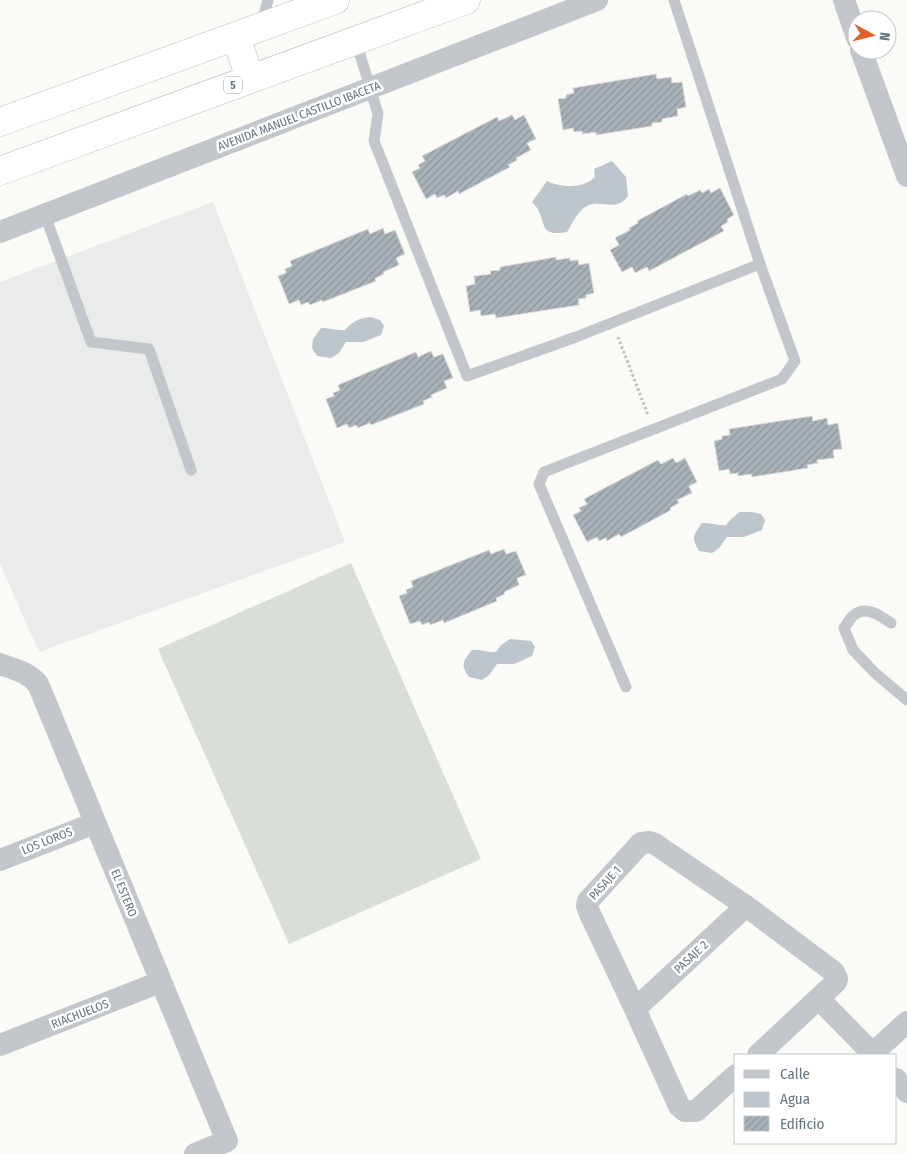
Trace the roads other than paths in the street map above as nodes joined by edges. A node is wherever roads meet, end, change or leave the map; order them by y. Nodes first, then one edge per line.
1 (268, 0) edge
2 (335, 0) edge
3 (466, 0) edge
4 (597, 0) edge
5 (674, 0) edge
6 (248, 32) junction
7 (356, 40) junction
8 (865, 60) edge
9 (250, 79) junction
10 (370, 88) junction
11 (0, 122) edge
12 (0, 171) edge
13 (907, 176) edge
14 (45, 215) junction
15 (0, 232) edge
16 (760, 264) junction
17 (191, 470) dead end
18 (891, 623) dead end
19 (0, 664) edge
20 (626, 687) dead end
21 (907, 700) edge
22 (95, 823) junction
23 (0, 860) edge
24 (746, 906) junction
25 (160, 982) junction
26 (819, 998) junction
27 (636, 1008) junction
28 (907, 1022) edge
29 (0, 1045) edge
30 (759, 1054) edge
31 (873, 1054) edge
32 (734, 1077) edge
33 (897, 1080) edge
34 (907, 1092) edge
35 (194, 1154) edge

1 - 6 lane
2 - 6 highway
3 - 7 highway, 5
4 - 10 street, AVENIDA MANUEL CASTILLO IBACETA
5 - 16 lane
6 - 9 highway
6 - 11 highway
7 - 9 highway, 5
7 - 10 lane
8 - 13 street
9 - 12 highway, 5
10 - 14 street, AVENIDA MANUEL CASTILLO IBACETA
10 - 16 lane
14 - 15 street, AVENIDA MANUEL CASTILLO IBACETA
14 - 17 lane
16 - 20 lane
18 - 21 lane
19 - 22 street, EL ESTERO
22 - 23 street, LOS LOROS
22 - 25 street, EL ESTERO
24 - 26 street, PASAJE 1
24 - 27 street, PASAJE 2
24 - 27 street, PASAJE 1
25 - 29 street, RIACHUELOS
25 - 35 street, EL ESTERO
26 - 30 street, PASAJE 1
26 - 31 street
27 - 32 street, PASAJE 1
28 - 31 street
33 - 34 street

